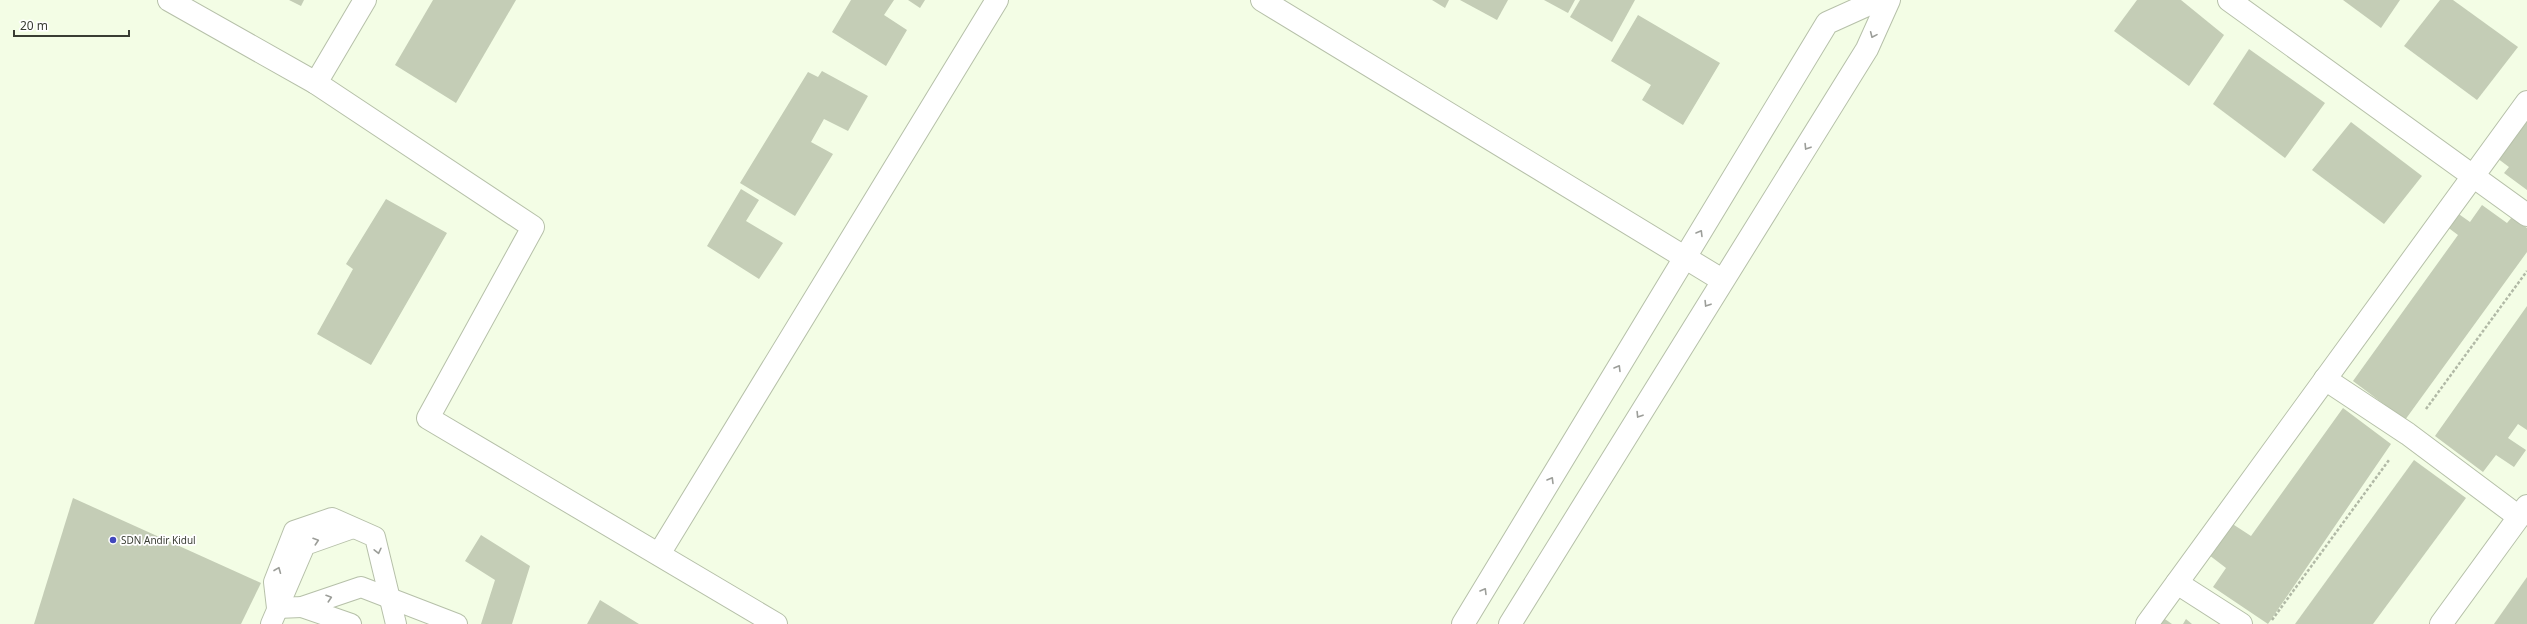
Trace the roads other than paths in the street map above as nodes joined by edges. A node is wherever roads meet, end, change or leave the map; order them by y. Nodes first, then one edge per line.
1 (170, 0) edge
2 (365, 0) edge
3 (998, 0) edge
4 (1262, 0) edge
5 (1878, 0) edge
6 (1889, 0) edge
7 (2229, 0) edge
8 (195, 7) edge
9 (316, 83) junction
10 (2527, 102) edge
11 (2473, 176) junction
12 (2527, 215) edge
13 (1685, 258) junction
14 (1722, 280) junction
15 (2325, 379) junction
16 (2523, 512) edge
17 (659, 554) junction
18 (2177, 583) junction
19 (390, 599) junction
20 (312, 614) edge
21 (274, 616) edge
22 (433, 619) edge
23 (351, 624) edge
24 (396, 624) edge
25 (456, 624) edge
26 (776, 624) edge
27 (1463, 624) edge
28 (1510, 624) edge
29 (2147, 624) edge
30 (2241, 624) edge
31 (2441, 624) edge

1 - 8 street
2 - 9 street
3 - 17 street
4 - 13 street
13 -> 5 street
6 -> 14 street
7 - 11 street
8 - 9 street
9 - 17 street
10 - 11 street
11 - 12 street
11 - 15 street
13 - 14 street
27 -> 13 street
14 -> 28 street
15 - 16 street
15 - 18 street
16 - 31 street
17 - 26 street
18 - 29 street
18 - 30 street
20 -> 19 lane
21 -> 19 lane
19 - 22 lane
19 - 24 lane
20 - 21 lane
20 - 23 lane
22 - 25 lane

